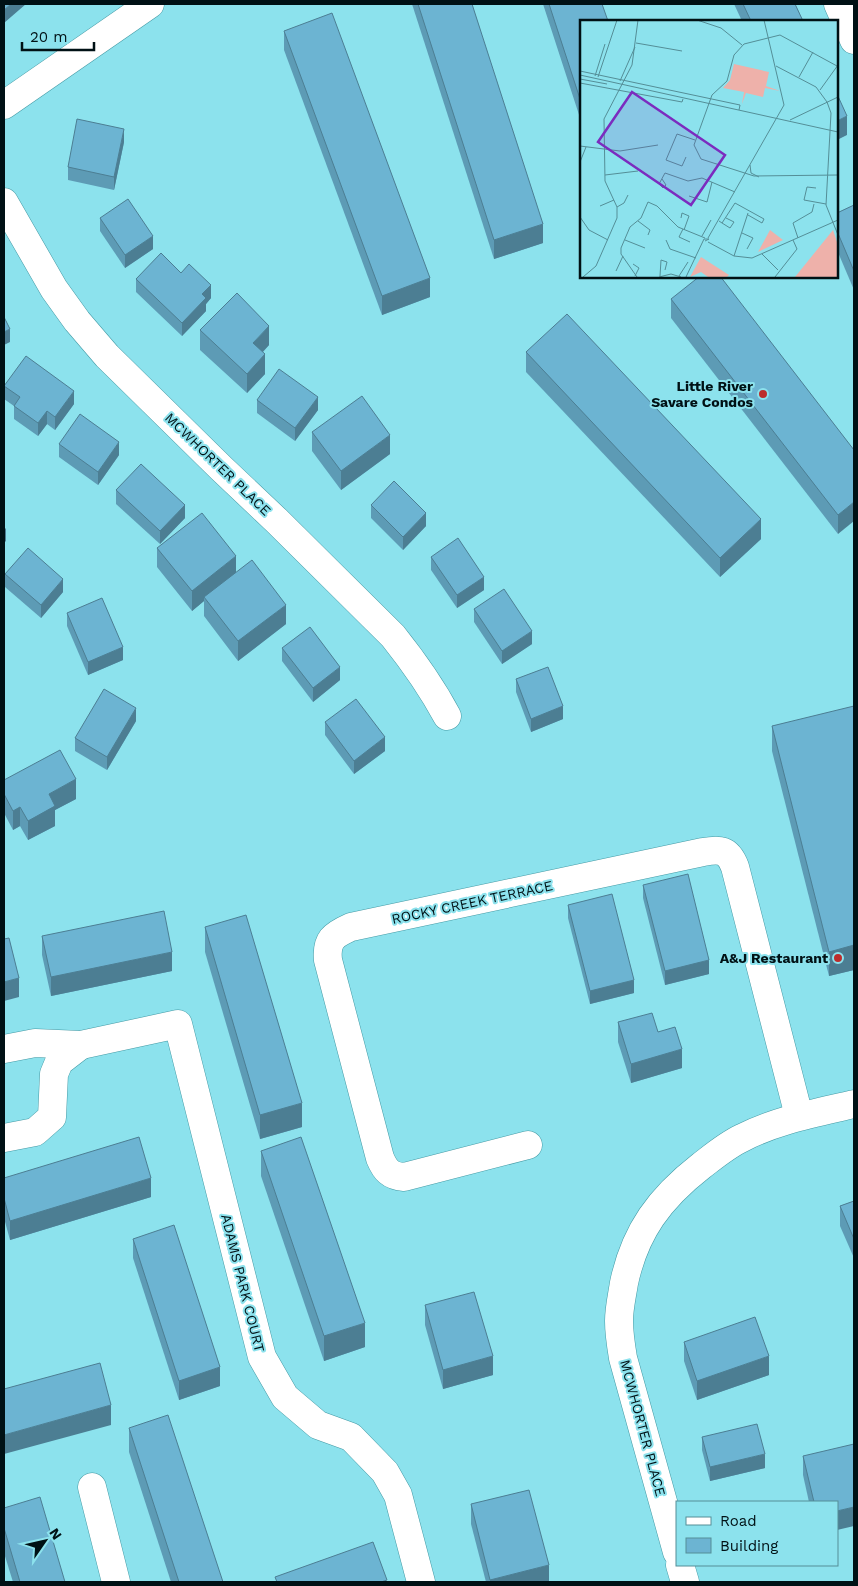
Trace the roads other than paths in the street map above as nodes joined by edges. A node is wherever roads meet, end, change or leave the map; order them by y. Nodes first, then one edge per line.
1 (150, 4) edge
2 (838, 4) edge
3 (854, 40) edge
4 (4, 105) edge
5 (4, 202) edge
6 (447, 716) dead end
7 (80, 1045) junction
8 (4, 1049) edge
9 (854, 1104) edge
10 (799, 1116) junction
11 (4, 1138) edge
12 (528, 1145) dead end
13 (92, 1487) dead end
14 (676, 1548) edge
15 (680, 1566) edge
16 (116, 1582) edge
17 (421, 1582) edge
18 (685, 1582) edge

1 - 4 street
2 - 3 street
5 - 6 street, MCWHORTER PLACE
7 - 8 street, ADAMS PARK COURT
7 - 11 street, ADAMS PARK COURT
7 - 17 street, ADAMS PARK COURT
9 - 10 street, MCWHORTER PLACE
10 - 12 street, ROCKY CREEK TERRACE
10 - 14 street, MCWHORTER PLACE
13 - 16 street
15 - 18 street

